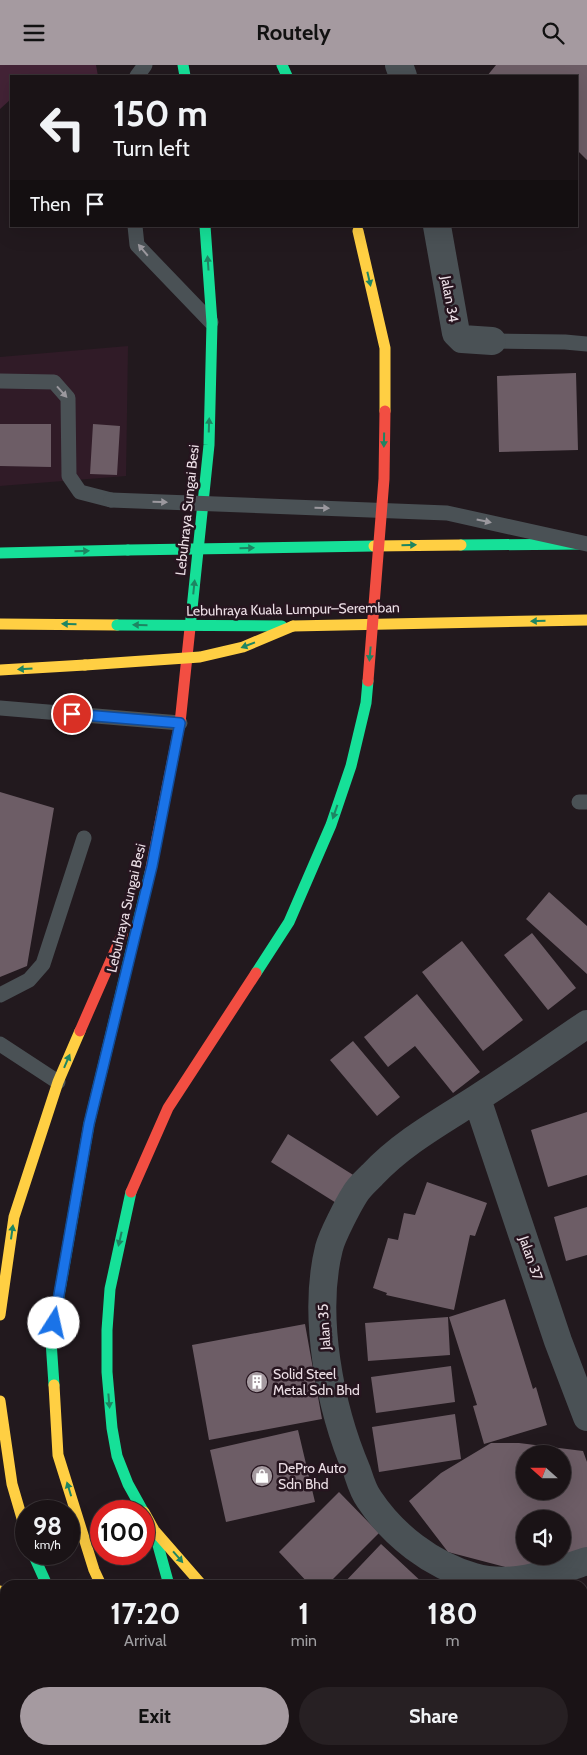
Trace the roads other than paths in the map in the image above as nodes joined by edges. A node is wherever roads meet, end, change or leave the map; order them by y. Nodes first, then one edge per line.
1 (135, 227) edge
2 (205, 227) edge
3 (437, 227) edge
4 (357, 229) edge
5 (212, 323) junction
6 (492, 341) joint
7 (587, 344) edge
8 (0, 381) edge
9 (587, 544) edge
10 (0, 553) edge
11 (587, 620) edge
12 (0, 624) edge
13 (293, 626) junction
14 (0, 670) edge
15 (0, 708) edge
16 (180, 723) junction
17 (84, 838) dead end
18 (152, 866) junction
19 (0, 995) edge
20 (587, 1024) edge
21 (0, 1044) edge
22 (58, 1082) junction
23 (477, 1099) junction
24 (0, 1315) edge
25 (0, 1401) edge
26 (587, 1417) edge
27 (17, 1500) edge
28 (136, 1500) edge
29 (155, 1531) edge
30 (155, 1533) edge
31 (587, 1561) edge
32 (38, 1565) edge
33 (45, 1580) edge
34 (99, 1580) edge
35 (169, 1580) edge
36 (198, 1580) edge
37 (497, 1580) edge
38 (512, 1580) edge

5 -> 1 lane
5 -> 2 highway, Lebuhraya Sungai Besi
3 - 6 street, Jalan 34
4 -> 28 highway, bridge
16 -> 5 highway, Lebuhraya Sungai Besi
6 - 7 lane
8 -> 9 lane, bridge
10 -> 9 highway, bridge
11 -> 13 highway, Lebuhraya Kuala Lumpur–Seremban
13 -> 12 highway, Lebuhraya Kuala Lumpur–Seremban, bridge
13 -> 14 highway, bridge
15 - 16 lane
16 - 18 highway, Lebuhraya Sungai Besi
17 - 19 lane
22 -> 18 highway
34 -> 18 highway, Lebuhraya Sungai Besi
20 - 23 street, Jalan 35
21 - 22 lane
24 -> 22 highway
23 - 26 street, Jalan 37
23 - 37 street, Jalan 35
25 - 27 highway
29 -> 36 highway
30 - 35 highway
31 - 38 street, Jalan 35
32 - 33 highway

